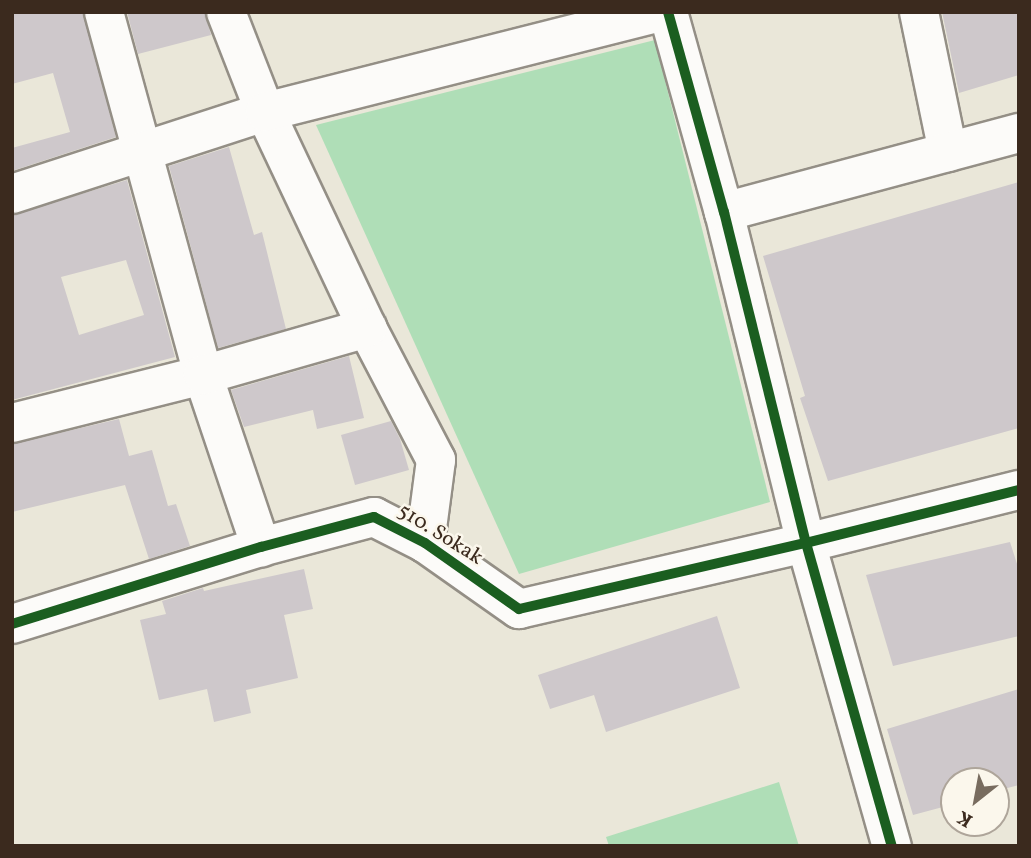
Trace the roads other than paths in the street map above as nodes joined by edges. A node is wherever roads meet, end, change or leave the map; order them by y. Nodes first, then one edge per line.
1 (104, 12) edge
2 (226, 12) edge
3 (660, 12) edge
4 (668, 12) edge
5 (919, 12) edge
6 (265, 112) junction
7 (1019, 133) edge
8 (143, 151) junction
9 (948, 152) junction
10 (12, 194) edge
11 (723, 212) junction
12 (367, 328) junction
13 (203, 375) junction
14 (12, 423) edge
15 (1019, 490) edge
16 (425, 543) junction
17 (806, 543) junction
18 (261, 547) junction
19 (12, 624) edge
20 (892, 846) edge

1 - 8 street
2 - 6 street
3 - 6 street
4 - 11 street
5 - 9 street
6 - 8 street
6 - 12 street
7 - 9 street
8 - 10 street
8 - 13 street
9 - 11 street
11 - 17 street
12 - 13 street
12 - 16 street
13 - 14 street
13 - 18 street
15 - 17 street, 510. Sokak
16 - 17 street, 510. Sokak
16 - 18 street, 510. Sokak
17 - 20 street
18 - 19 street, 510. Sokak

